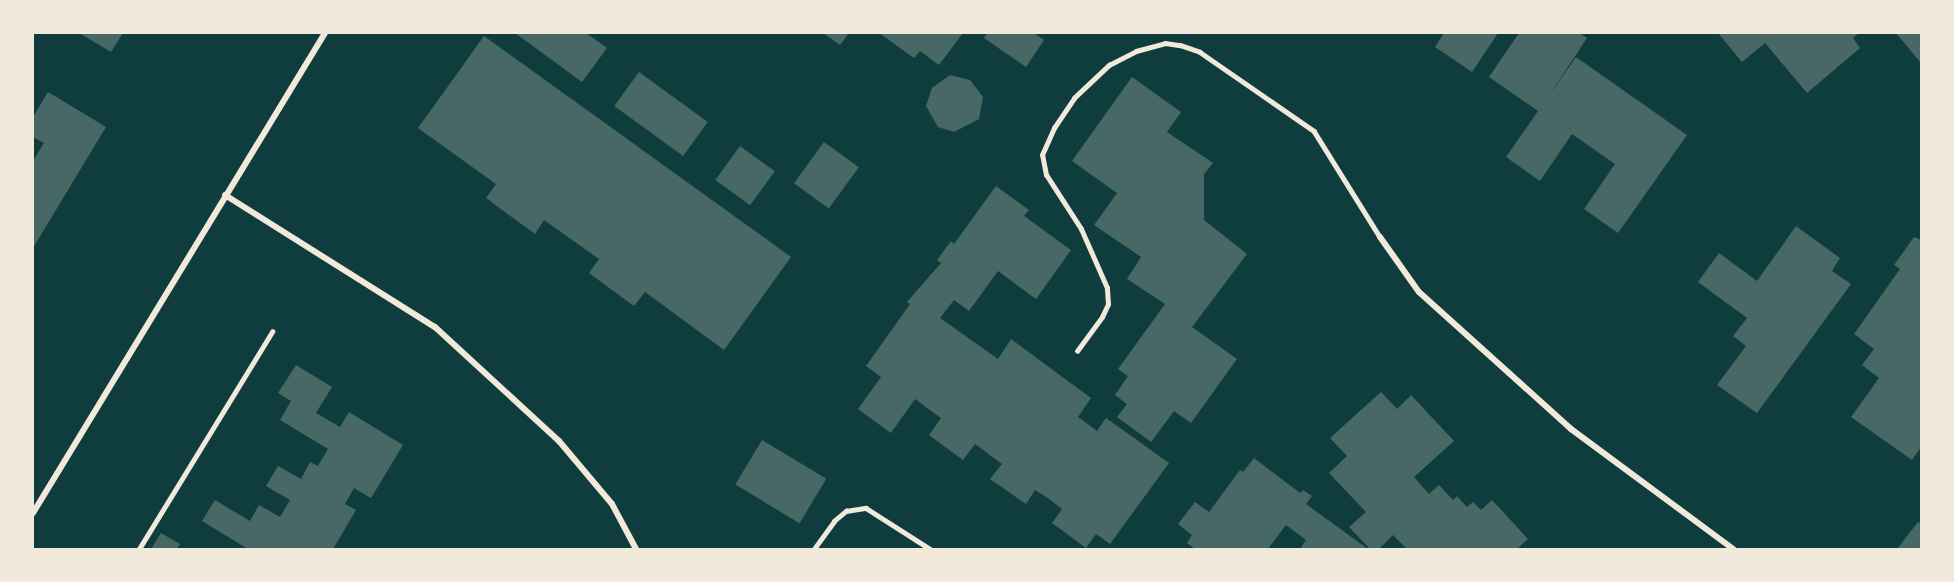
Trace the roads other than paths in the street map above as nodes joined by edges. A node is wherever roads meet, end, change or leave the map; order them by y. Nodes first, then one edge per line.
1 (325, 33) edge
2 (225, 195) junction
3 (1380, 237) joint
4 (272, 332) dead end
5 (1077, 351) dead end
6 (33, 513) edge
7 (139, 549) edge
8 (636, 549) edge
9 (814, 549) edge
10 (930, 549) edge
11 (1733, 549) edge

1 - 2 street
2 - 6 street
2 - 8 street
3 - 5 lane
3 - 11 street
4 - 7 lane
9 - 10 lane

